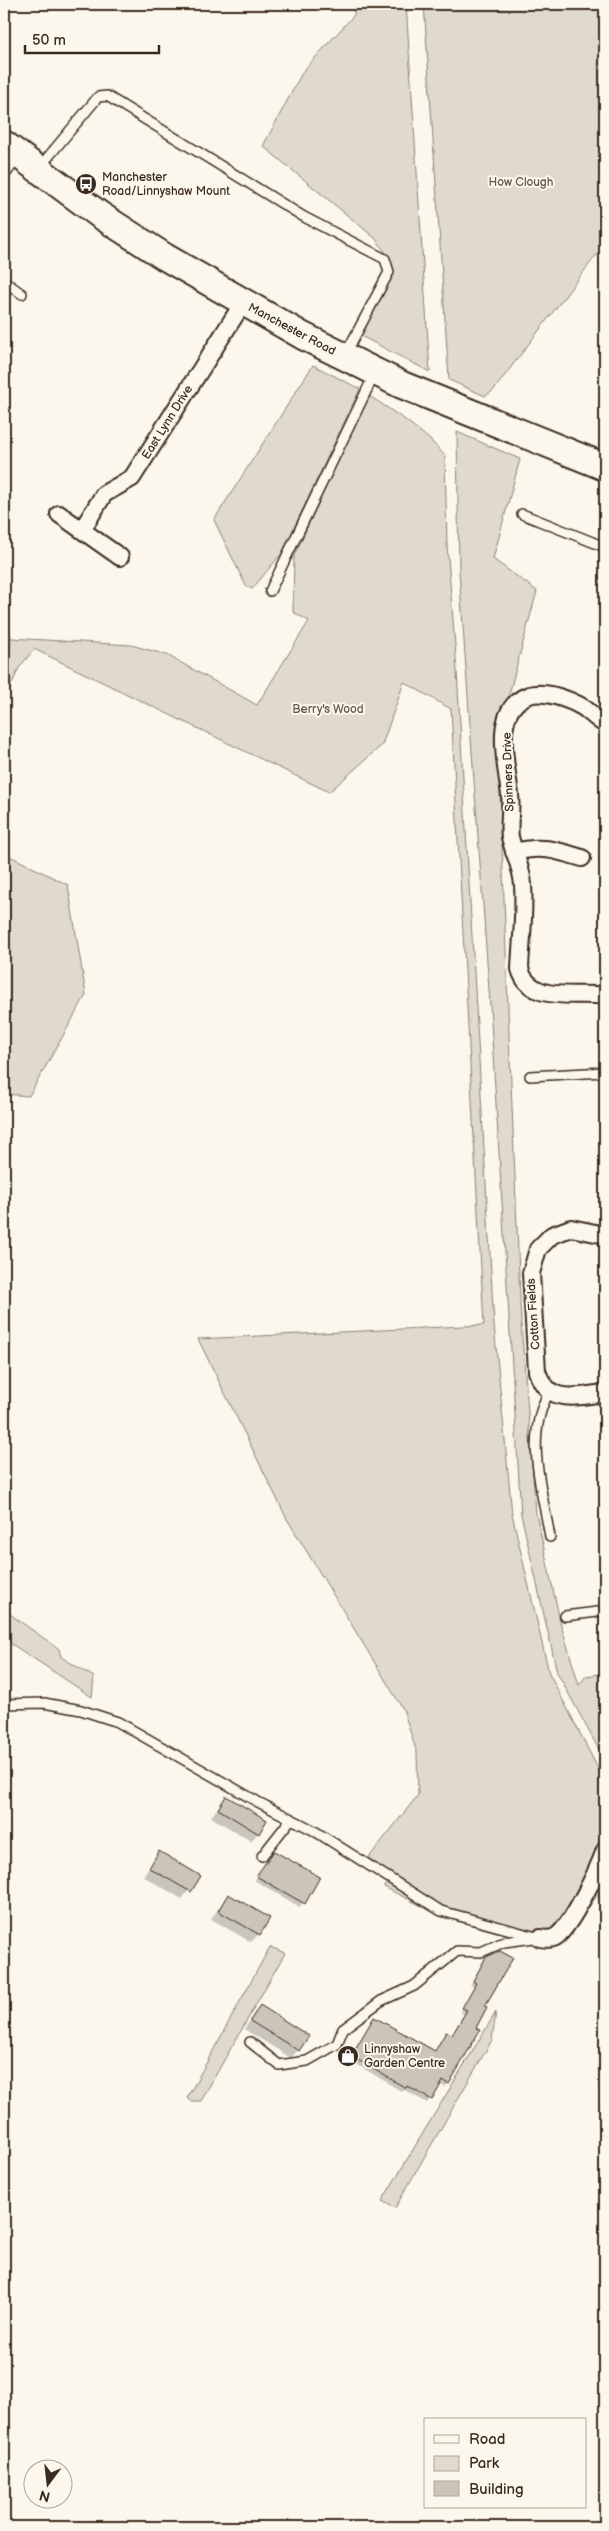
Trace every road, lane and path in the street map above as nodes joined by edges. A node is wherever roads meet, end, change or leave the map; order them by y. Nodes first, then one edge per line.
1 (16, 162) edge
2 (4, 281) edge
3 (22, 294) dead end
4 (243, 303) junction
5 (344, 357) junction
6 (376, 372) junction
7 (604, 463) edge
8 (59, 514) dead end
9 (522, 514) dead end
10 (82, 530) junction
11 (605, 547) edge
12 (120, 558) dead end
13 (270, 591) dead end
14 (605, 724) edge
15 (514, 852) junction
16 (582, 858) dead end
17 (605, 996) edge
18 (605, 1072) edge
19 (530, 1076) dead end
20 (605, 1236) edge
21 (549, 1392) junction
22 (605, 1393) edge
23 (550, 1537) dead end
24 (605, 1611) edge
25 (565, 1616) dead end
26 (4, 1704) edge
27 (291, 1819) junction
28 (605, 1850) edge
29 (262, 1856) dead end
30 (540, 1938) junction
31 (250, 2042) dead end

1 - 4 main road, Manchester Road
1 - 5 lane
2 - 3 lane
4 - 5 main road, Manchester Road
4 - 10 street, East Lynn Drive
5 - 6 main road, Manchester Road
6 - 7 main road, Manchester Road
6 - 13 lane
8 - 10 street
9 - 11 lane
10 - 12 street
14 - 15 street, Spinners Drive
15 - 16 street
15 - 17 street, Spinners Drive
18 - 19 lane
20 - 21 street, Cotton Fields
21 - 22 street
21 - 23 lane
24 - 25 lane
26 - 27 lane
27 - 29 lane
27 - 30 lane
28 - 30 street
30 - 31 lane

